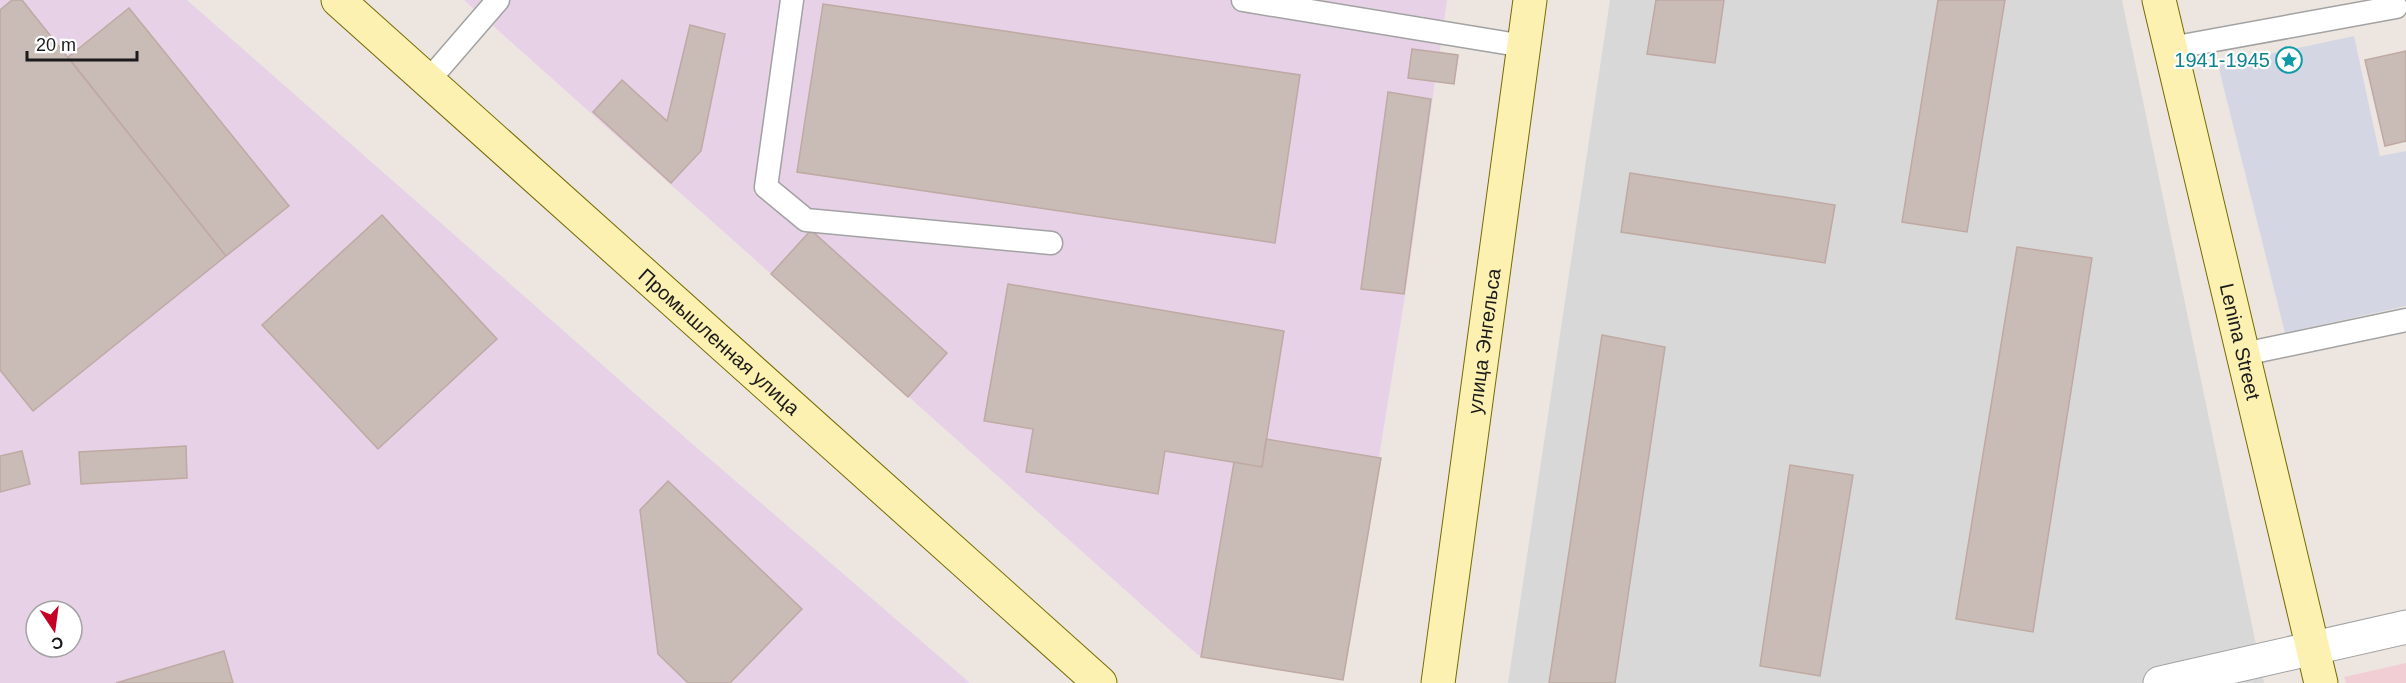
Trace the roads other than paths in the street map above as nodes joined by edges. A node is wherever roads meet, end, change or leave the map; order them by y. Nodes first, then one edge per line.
1 (338, 0) edge
2 (498, 0) edge
3 (792, 0) edge
4 (1243, 0) edge
5 (1530, 0) edge
6 (2159, 0) edge
7 (2397, 7) dead end
8 (1524, 46) junction
9 (2171, 48) junction
10 (428, 81) junction
11 (1051, 243) dead end
12 (2406, 320) edge
13 (2244, 354) junction
14 (2406, 627) edge
15 (2313, 648) junction
16 (1100, 683) edge
17 (1438, 683) edge
18 (2160, 683) edge
19 (2321, 683) edge

1 - 10 street, Промышленная улица
2 - 10 lane
3 - 11 lane
4 - 8 lane
5 - 8 street, улица Энгельса
6 - 9 street, Lenina Street
7 - 9 lane
8 - 17 street, улица Энгельса
9 - 13 street, Lenina Street
10 - 16 street, Промышленная улица
12 - 13 lane
13 - 15 street, Lenina Street
14 - 15 street
15 - 18 street
15 - 19 street, Lenina Street

